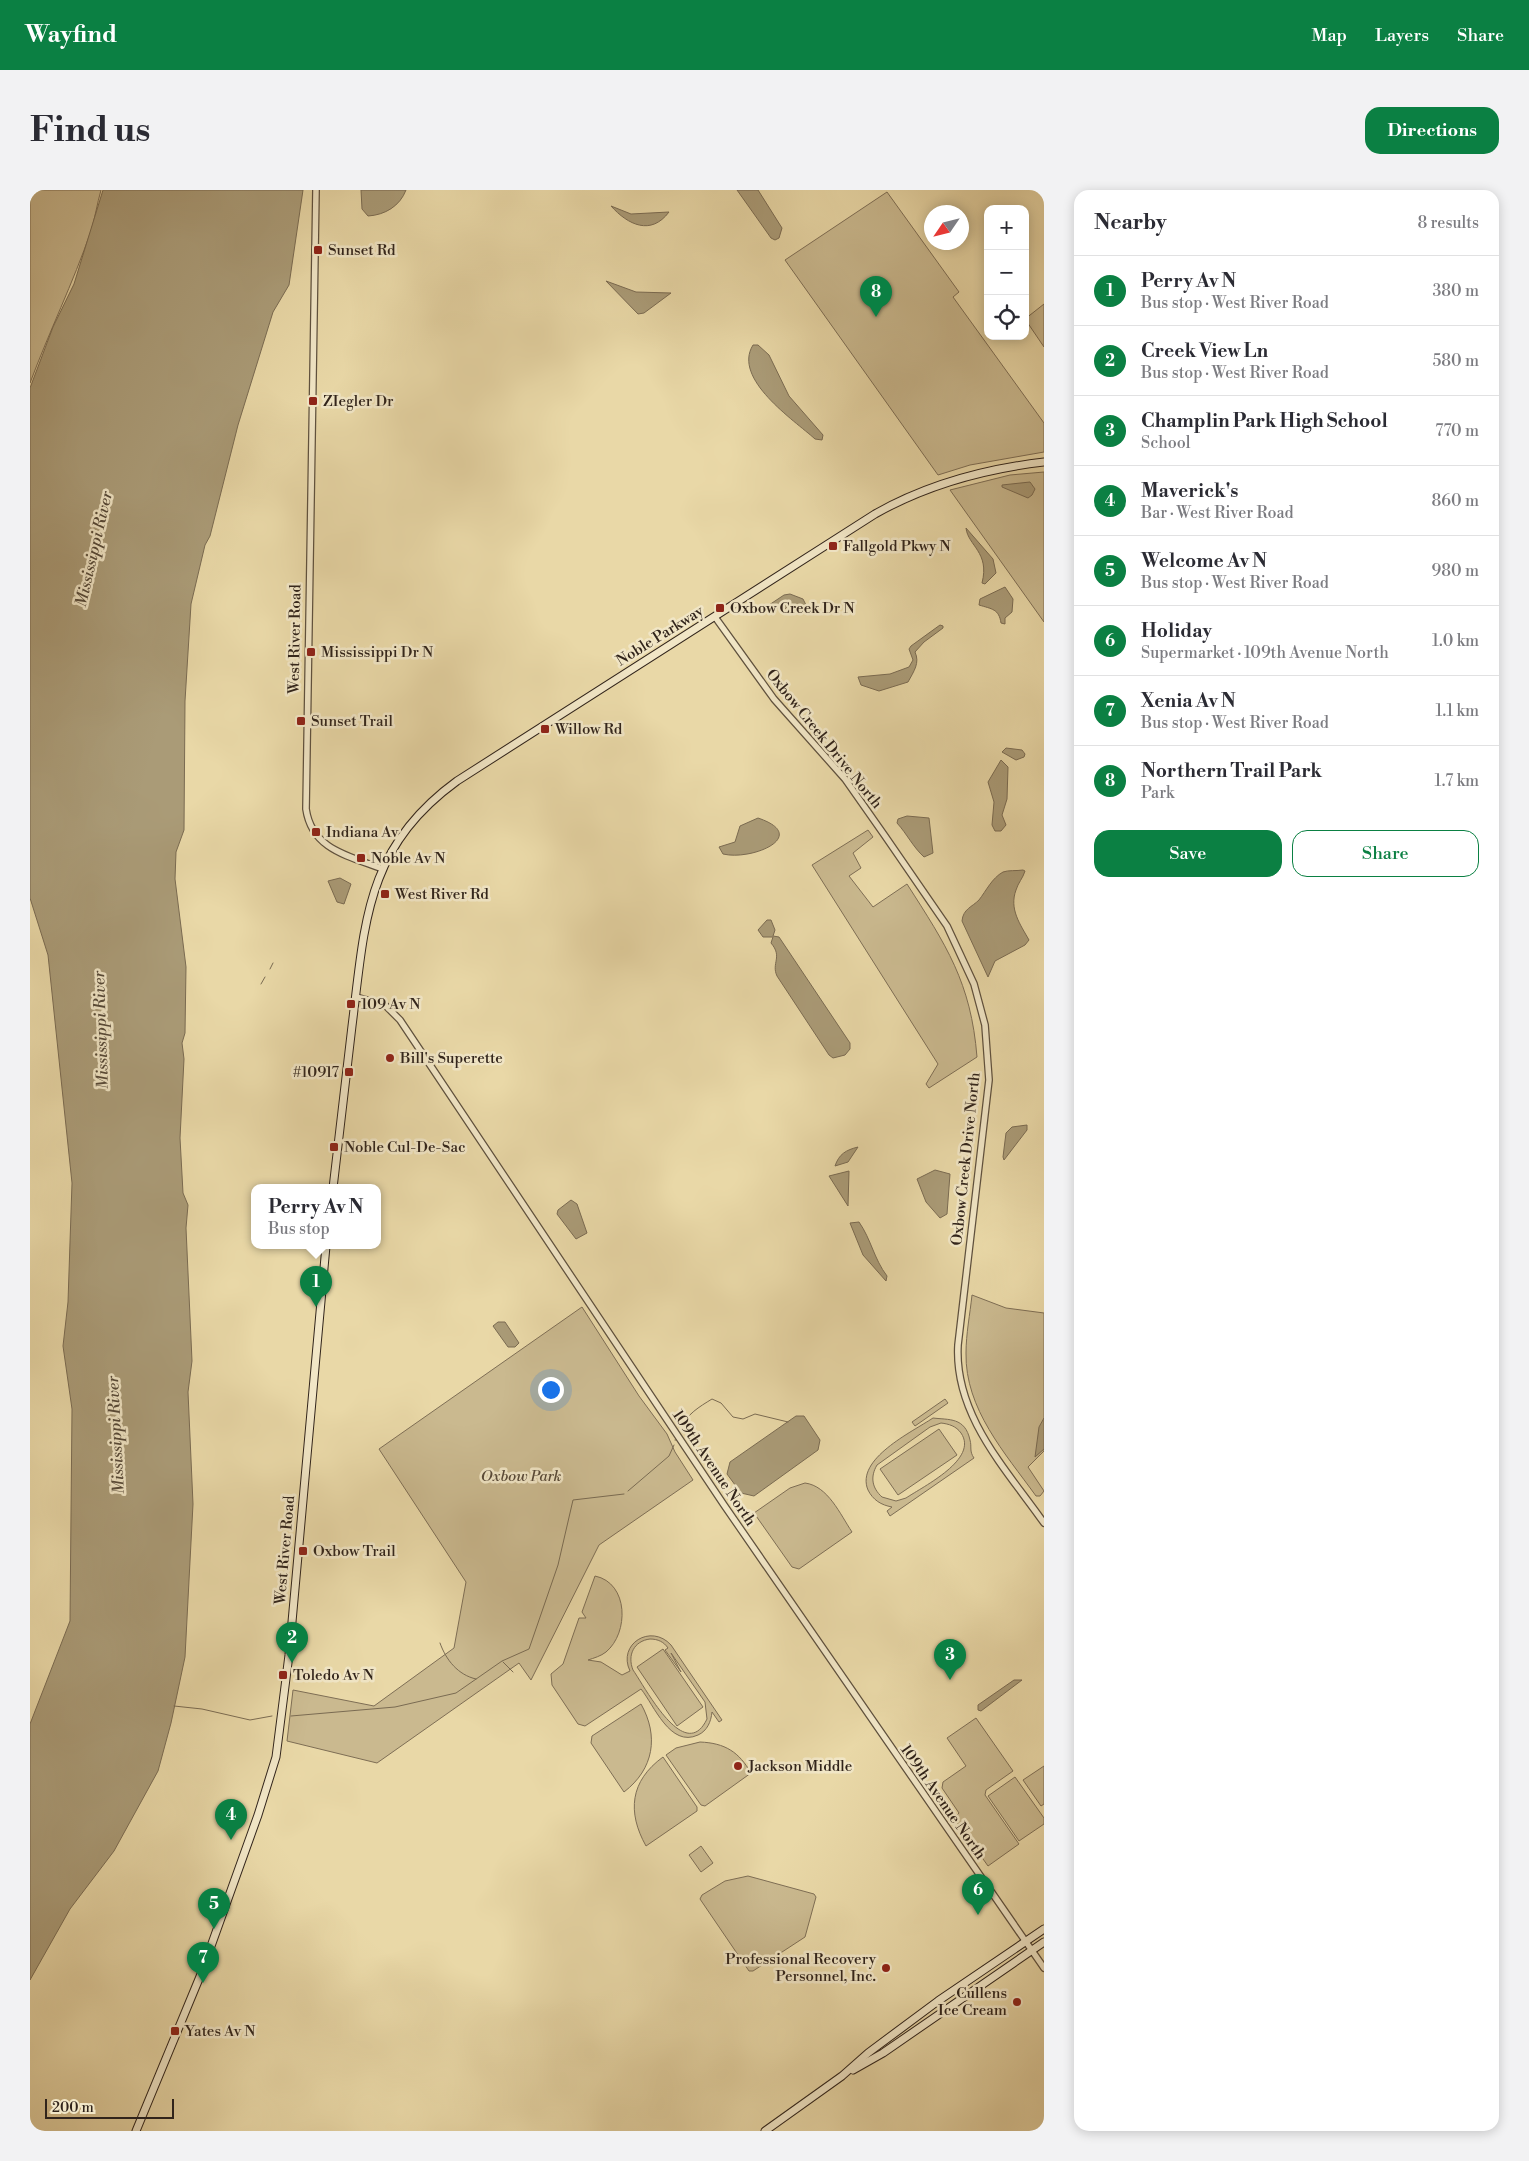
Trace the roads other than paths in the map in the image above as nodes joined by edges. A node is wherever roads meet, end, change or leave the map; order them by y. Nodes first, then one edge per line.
1 (316, 190) edge
2 (1044, 462) edge
3 (715, 617) junction
4 (383, 869) junction
5 (356, 997) junction
6 (333, 1184) edge
7 (326, 1249) edge
8 (1044, 1523) edge
9 (1044, 1929) edge
10 (1025, 1941) junction
11 (1044, 1942) edge
12 (1031, 1950) junction
13 (1044, 1968) edge
14 (842, 2076) junction
15 (136, 2131) edge
16 (765, 2131) edge

1 - 4 street, West River Road
2 - 3 main road, Noble Parkway
3 - 4 main road, Noble Parkway
3 - 8 street, Oxbow Creek Drive North
4 - 5 main road
5 - 6 main road
5 - 10 street, 109th Avenue North
7 - 15 main road, West River Road
9 - 10 main road
10 - 12 street, 109th Avenue North
10 - 14 main road
11 - 12 main road
12 - 13 street, 109th Avenue North
12 - 14 main road
14 - 16 main road

